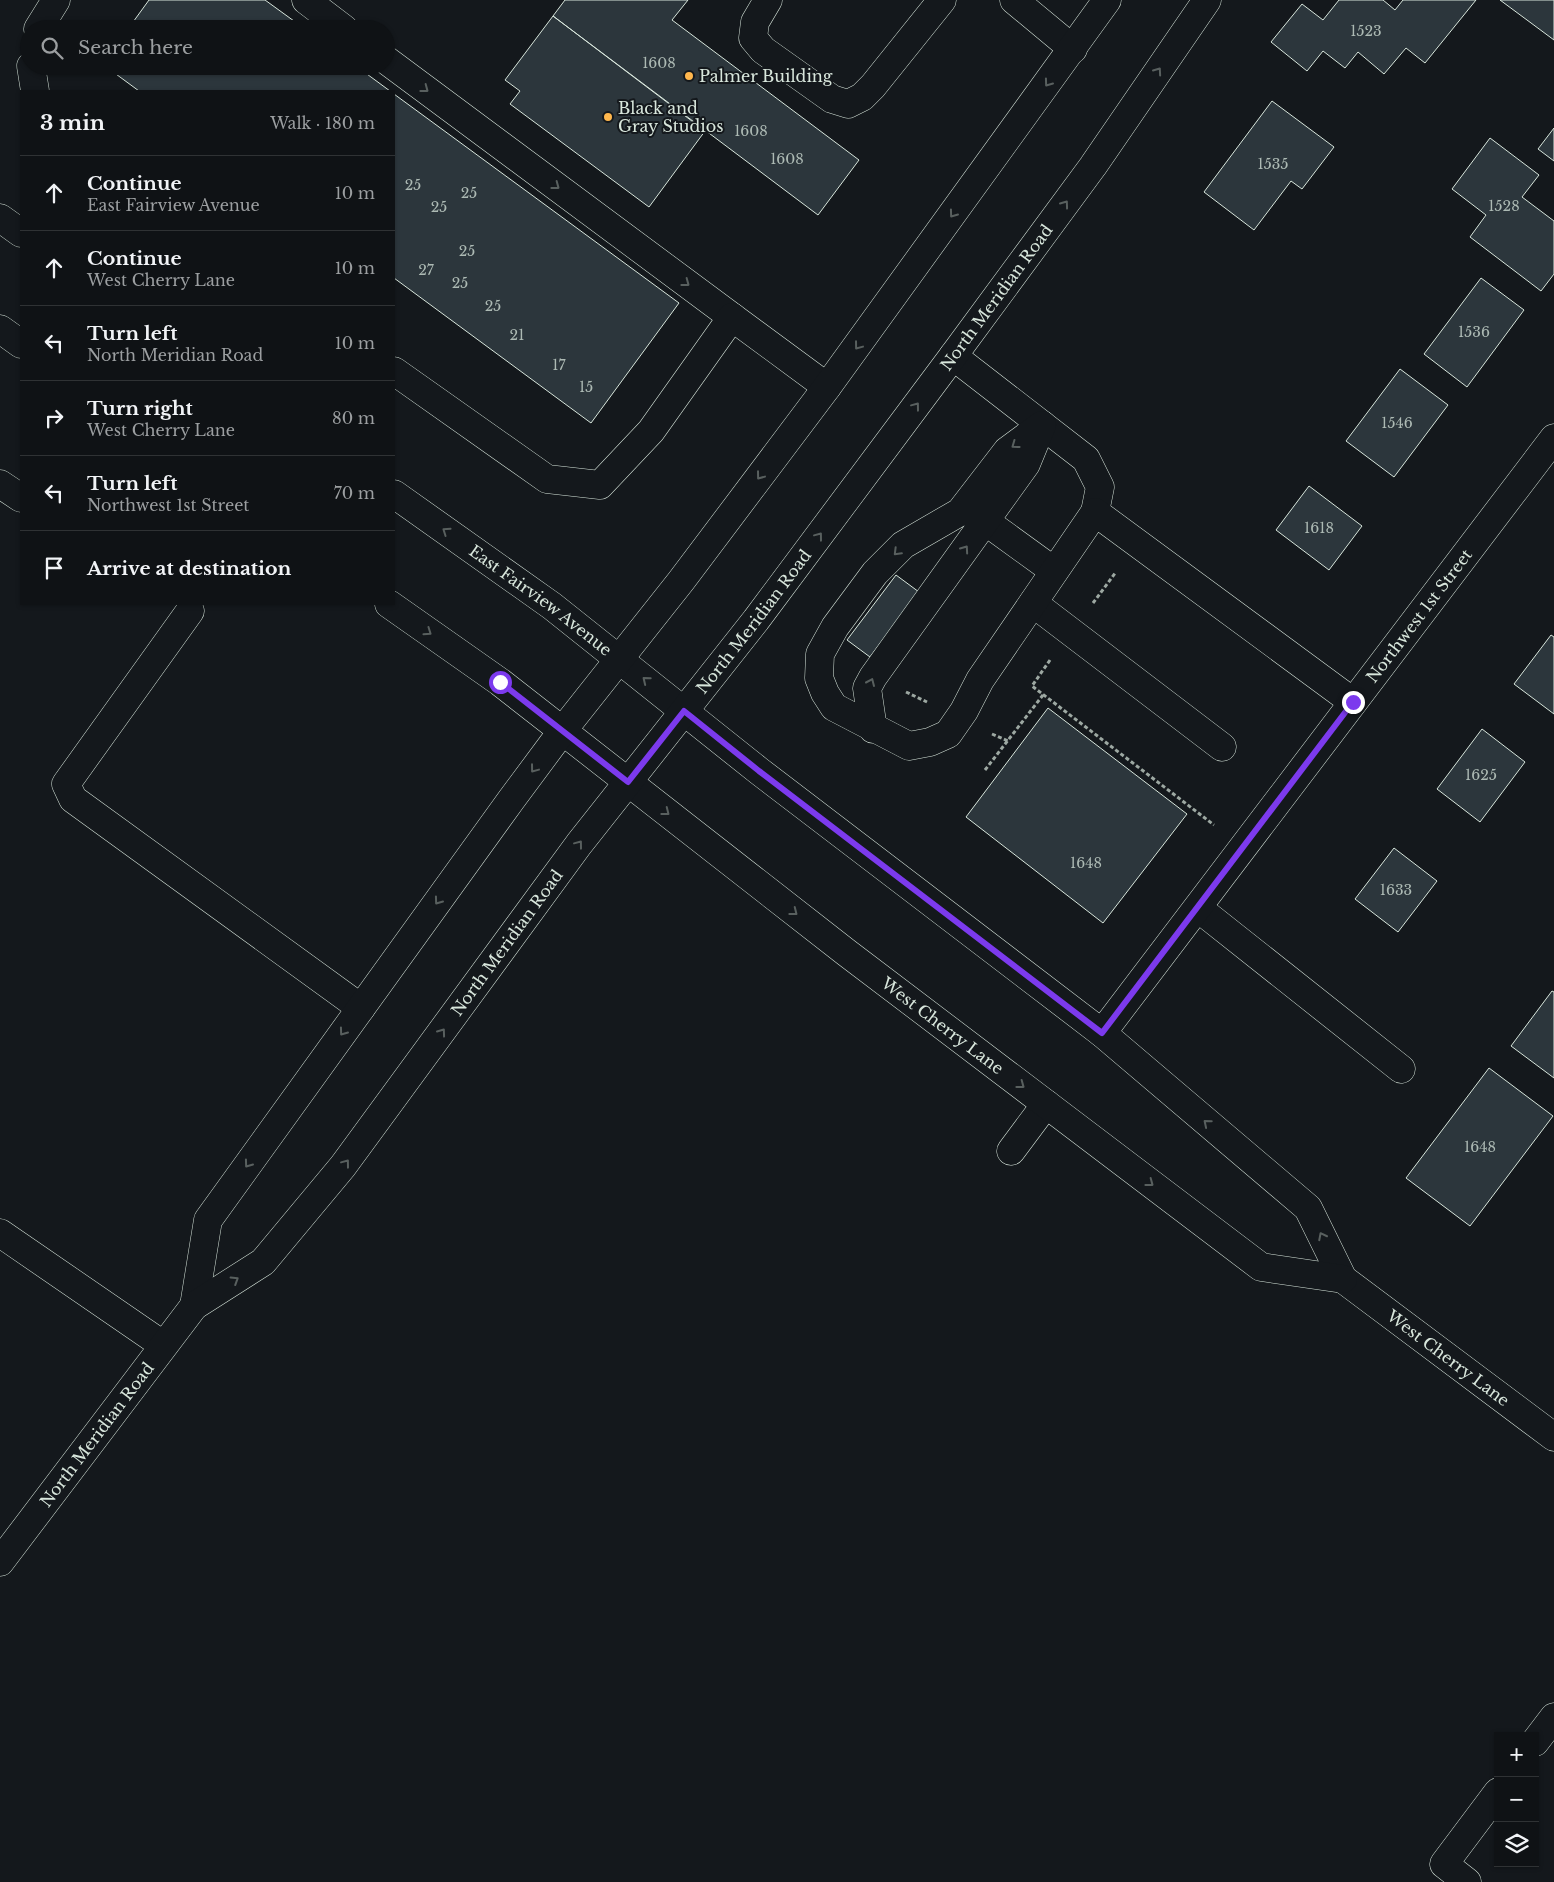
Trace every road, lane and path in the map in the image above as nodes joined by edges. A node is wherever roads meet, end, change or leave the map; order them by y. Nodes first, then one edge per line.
1 (56, 0) edge
2 (768, 0) edge
3 (942, 0) edge
4 (1014, 0) edge
5 (1107, 0) edge
6 (1207, 0) edge
7 (319, 4) edge
8 (44, 20) edge
9 (335, 20) edge
10 (1072, 49) junction
11 (395, 67) edge
12 (32, 75) edge
13 (35, 90) edge
14 (0, 218) edge
15 (20, 232) edge
16 (732, 317) junction
17 (0, 329) edge
18 (20, 343) edge
19 (953, 356) junction
20 (395, 372) edge
21 (827, 387) junction
22 (1042, 425) junction
23 (1554, 438) edge
24 (0, 484) edge
25 (395, 495) edge
26 (20, 497) edge
27 (1096, 512) junction
28 (985, 521) junction
29 (1122, 565) dead end
30 (1054, 571) junction
31 (1033, 603) junction
32 (390, 605) edge
33 (188, 606) edge
34 (1089, 608) dead end
35 (1054, 655) dead end
36 (619, 658) junction
37 (901, 689) dead end
38 (1043, 695) junction
39 (927, 702) dead end
40 (1353, 702) junction
41 (684, 711) junction
42 (873, 729) junction
43 (563, 730) junction
44 (989, 732) dead end
45 (1008, 741) junction
46 (1222, 747) dead end
47 (985, 770) dead end
48 (628, 782) junction
49 (1216, 827) dead end
50 (1198, 908) junction
51 (361, 1008) junction
52 (1102, 1033) junction
53 (1401, 1069) dead end
54 (1046, 1104) junction
55 (1011, 1152) dead end
56 (0, 1233) edge
57 (1343, 1279) junction
58 (194, 1306) junction
59 (163, 1346) junction
60 (1553, 1434) edge
61 (0, 1562) edge
62 (1554, 1717) edge
63 (1539, 1737) edge
64 (1494, 1797) edge
65 (1467, 1882) edge

1 - 8 main road
2 - 3 main road
4 - 10 main road
5 - 10 main road, North Meridian Road
19 -> 6 main road, North Meridian Road
7 - 9 main road
10 -> 21 main road, North Meridian Road
11 -> 16 main road
12 - 13 main road
14 - 15 main road
16 - 20 main road
16 - 21 main road
17 - 18 main road
19 - 22 main road
41 -> 19 main road, North Meridian Road
21 -> 36 main road, North Meridian Road
22 - 27 main road
22 - 28 main road
22 -> 42 main road
23 - 40 main road, Northwest 1st Street
24 - 26 main road
36 -> 25 main road, East Fairview Avenue
27 - 30 main road
27 - 40 main road
28 - 30 main road
42 -> 28 main road
29 - 34 path
30 - 31 main road
31 - 42 main road
31 - 46 main road
32 -> 43 main road
33 - 51 main road
35 - 38 path
41 -> 36 main road, East Fairview Avenue
36 - 43 main road, North Meridian Road
37 - 39 path
38 - 45 path
38 - 49 path
40 - 50 main road, Northwest 1st Street
41 - 48 main road, North Meridian Road
41 - 52 main road, West Cherry Lane
43 - 48 main road, West Cherry Lane
43 -> 51 main road, North Meridian Road
44 - 45 path
45 - 47 path
48 -> 54 main road, West Cherry Lane
58 -> 48 main road, North Meridian Road
50 - 52 main road, Northwest 1st Street
50 - 53 main road
51 -> 58 main road, North Meridian Road
57 -> 52 main road, West Cherry Lane
54 - 55 main road
54 -> 57 main road, West Cherry Lane
56 - 59 main road
57 - 60 main road, West Cherry Lane
58 - 59 main road, North Meridian Road
59 - 61 main road, North Meridian Road
62 - 63 main road
64 - 65 main road

